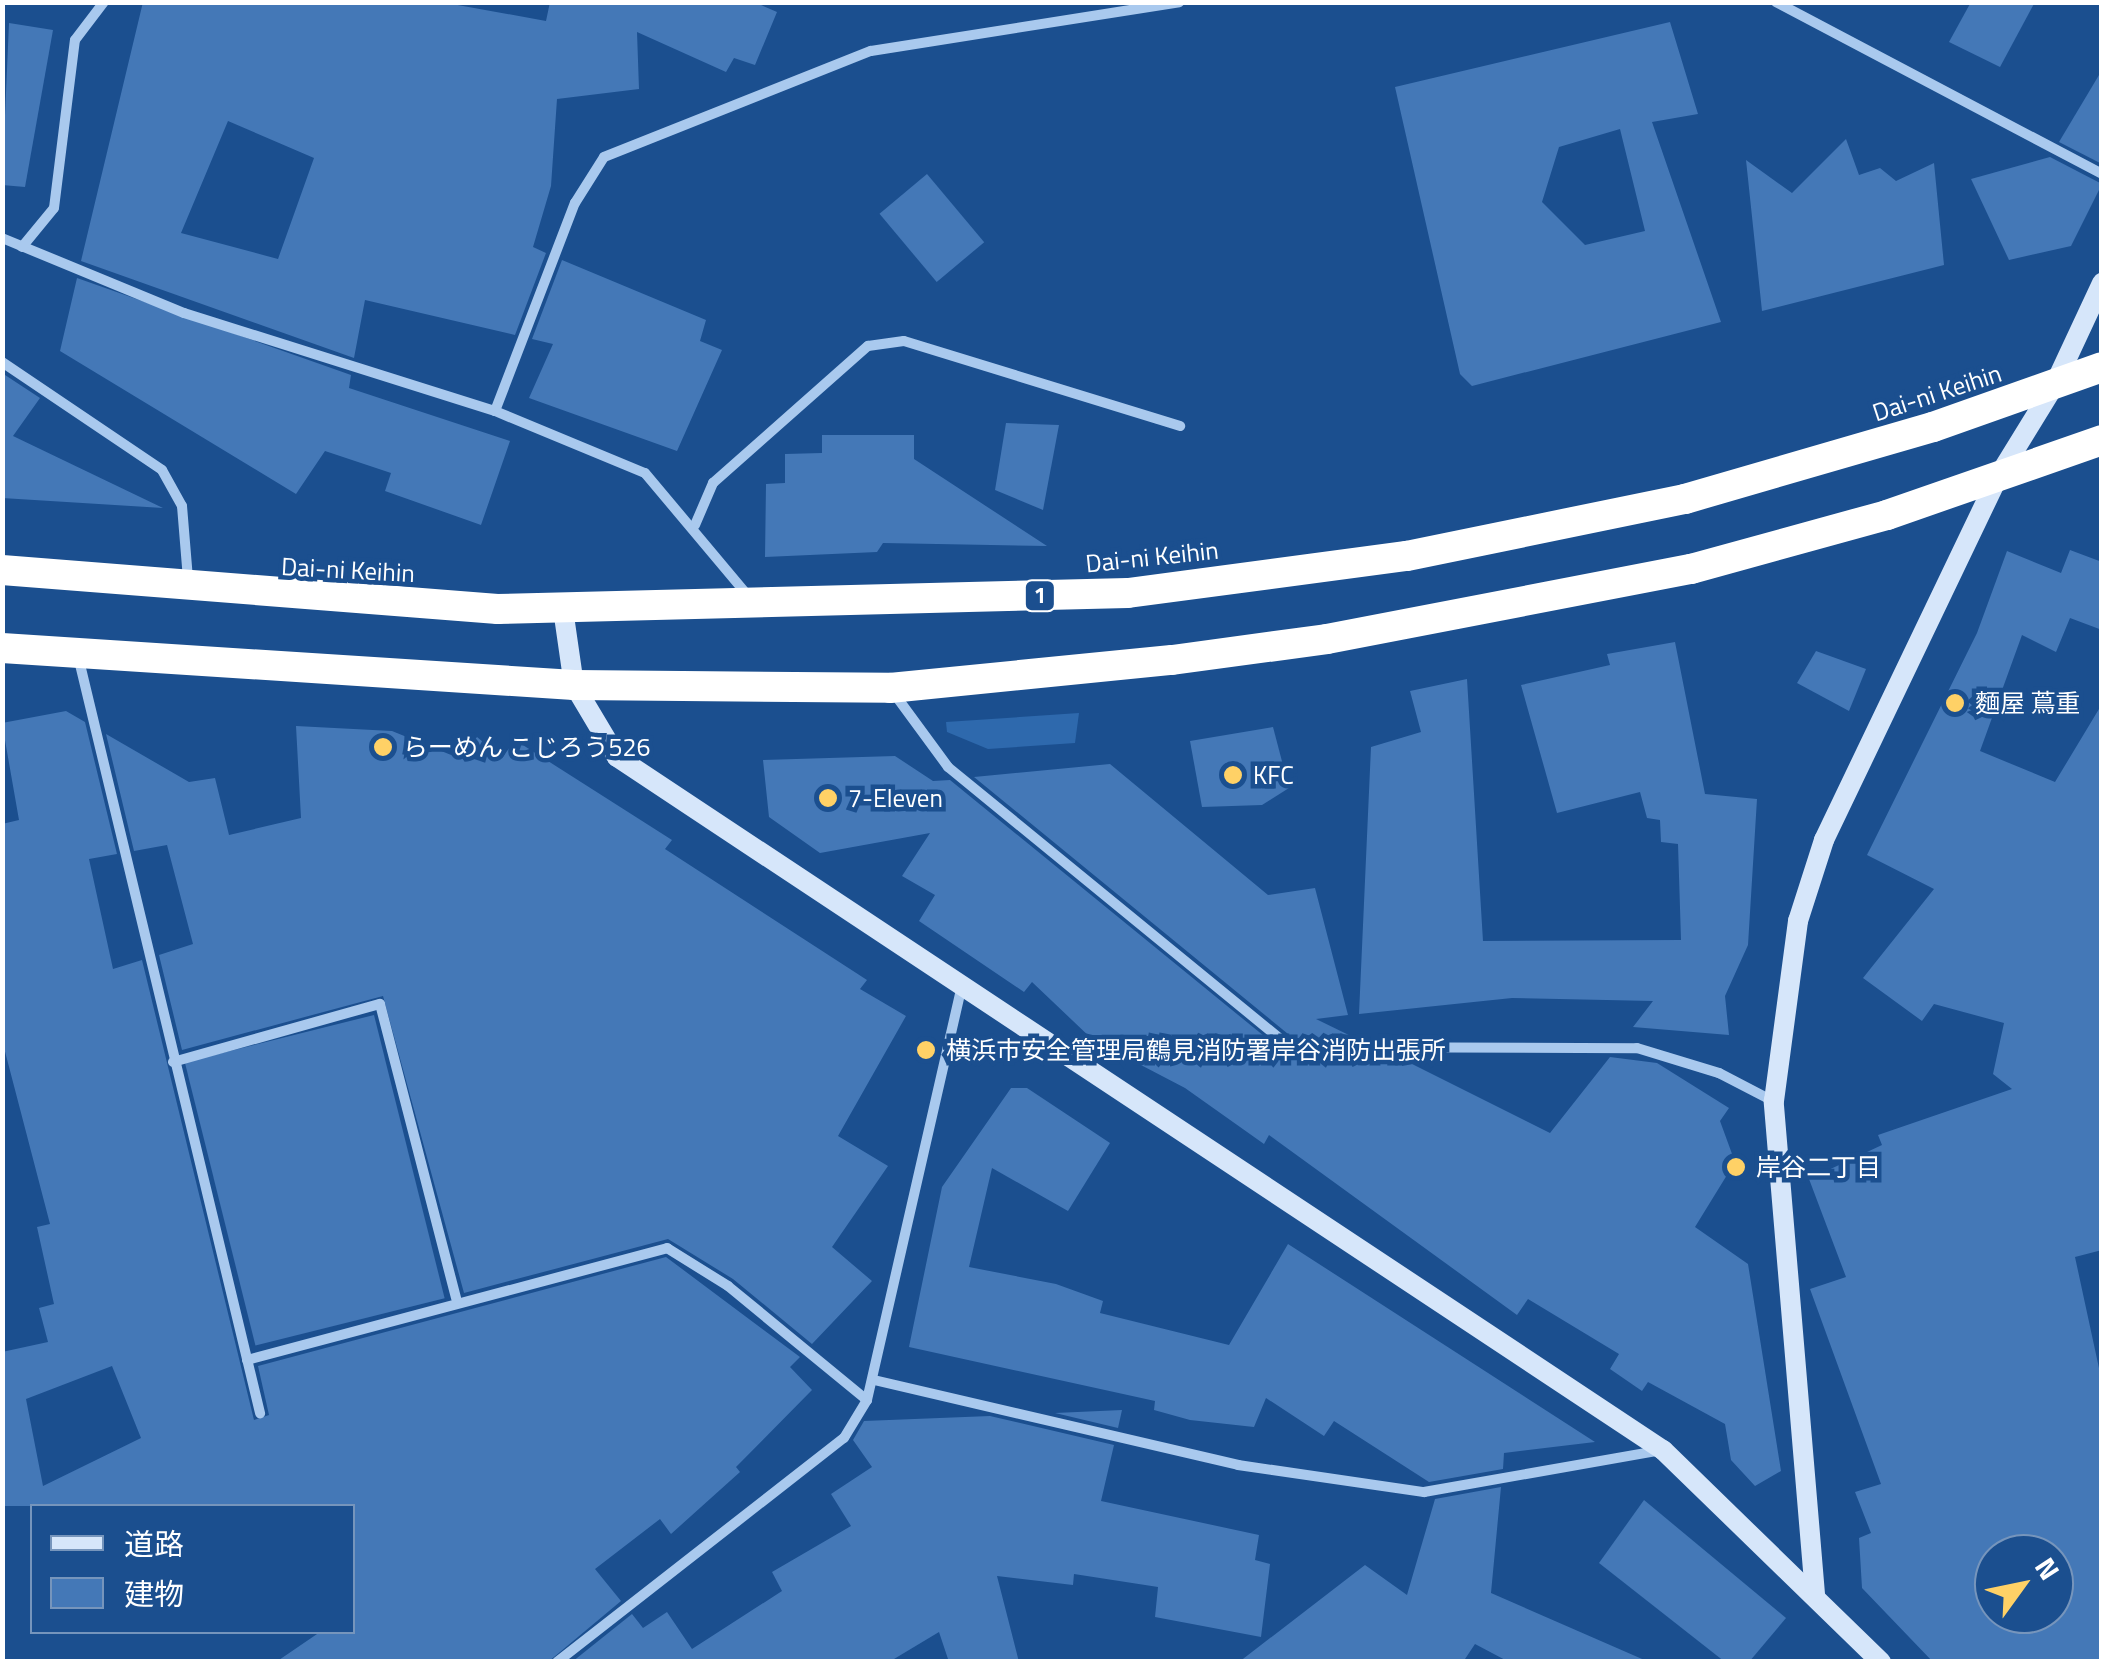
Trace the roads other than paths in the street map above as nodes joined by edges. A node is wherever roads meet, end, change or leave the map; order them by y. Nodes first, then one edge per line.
1 (104, 2) edge
2 (1179, 2) edge
3 (1776, 2) edge
4 (2102, 174) edge
5 (2, 238) edge
6 (22, 247) junction
7 (2102, 283) edge
8 (2, 362) edge
9 (2102, 367) edge
10 (2054, 386) junction
11 (495, 410) junction
12 (1180, 426) dead end
13 (2102, 440) edge
14 (1998, 477) junction
15 (695, 525) junction
16 (2, 570) edge
17 (189, 590) junction
18 (756, 606) junction
19 (563, 609) junction
20 (2, 648) edge
21 (77, 652) junction
22 (574, 685) junction
23 (890, 688) junction
24 (961, 989) junction
25 (173, 1062) junction
26 (1774, 1102) junction
27 (456, 1298) junction
28 (247, 1360) junction
29 (874, 1380) junction
30 (868, 1400) junction
31 (260, 1413) dead end
32 (1664, 1450) junction
33 (1816, 1594) junction
34 (557, 1662) edge
35 (1880, 1662) edge

1 - 6 street
2 - 11 street
3 - 4 street
5 - 6 street
6 - 11 street
7 - 10 street
8 - 17 street
9 - 10 highway, Dai-ni Keihin / 1
10 - 14 street
10 - 18 highway, Dai-ni Keihin / 1
11 - 15 street
12 - 15 street
13 - 14 highway
14 - 23 highway
14 - 26 street
15 - 18 street
16 - 17 highway, Dai-ni Keihin / 1
17 - 19 highway, Dai-ni Keihin / 1
18 - 19 highway, Dai-ni Keihin / 1
19 - 22 street
20 - 21 highway
21 - 22 highway
21 - 25 street
22 - 23 highway
22 - 24 street
23 - 26 street
24 - 29 street
24 - 32 street
25 - 27 street
25 - 28 street
26 - 33 street
27 - 28 street
27 - 30 street
28 - 31 street
29 - 30 street
29 - 32 street
30 - 34 street
32 - 33 street
33 - 35 street

